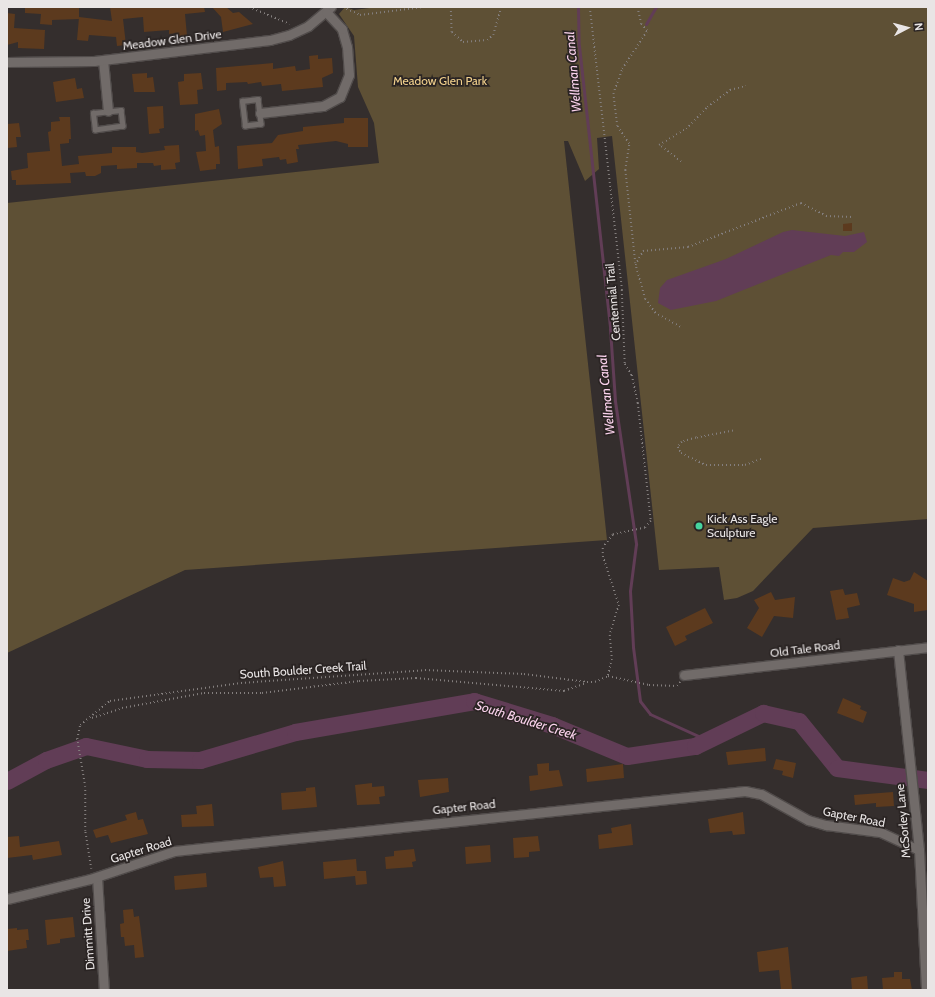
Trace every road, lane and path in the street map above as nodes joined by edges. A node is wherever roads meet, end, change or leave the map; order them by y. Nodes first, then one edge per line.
1 (249, 7) edge
2 (343, 7) edge
3 (424, 7) edge
4 (452, 7) edge
5 (501, 7) edge
6 (590, 7) edge
7 (637, 7) edge
8 (329, 9) edge
9 (300, 30) junction
10 (103, 60) junction
11 (7, 62) edge
12 (745, 86) dead end
13 (108, 111) junction
14 (260, 113) junction
15 (681, 162) dead end
16 (853, 218) dead end
17 (635, 265) junction
18 (680, 327) dead end
19 (733, 431) dead end
20 (761, 459) dead end
21 (928, 647) edge
22 (898, 650) junction
23 (684, 675) joint
24 (608, 676) junction
25 (587, 682) junction
26 (90, 719) junction
27 (919, 850) junction
28 (93, 878) junction
29 (7, 899) edge
30 (104, 990) edge
31 (926, 990) edge

1 - 9 path
2 - 3 path
4 - 5 path
6 - 24 path, Centennial Trail
7 - 17 path
8 - 9 street, Meadow Glen Drive
8 - 14 street
9 - 10 street, Meadow Glen Drive
10 - 11 street, Meadow Glen Drive
10 - 13 street
12 - 15 path
13 - 13 lane
14 - 14 lane
16 - 17 path
17 - 18 path
19 - 20 path
21 - 22 street, Old Tale Road
22 - 23 street, Old Tale Road
22 - 27 street, McSorley Lane
23 - 24 path
24 - 25 path, South Boulder Creek Trail
25 - 26 path
25 - 26 path, South Boulder Creek Trail
26 - 28 path, South Boulder Creek Trail
27 - 28 street, Gapter Road
27 - 31 street, McSorley Lane
28 - 29 street, Gapter Road
28 - 30 street, Dimmitt Drive

